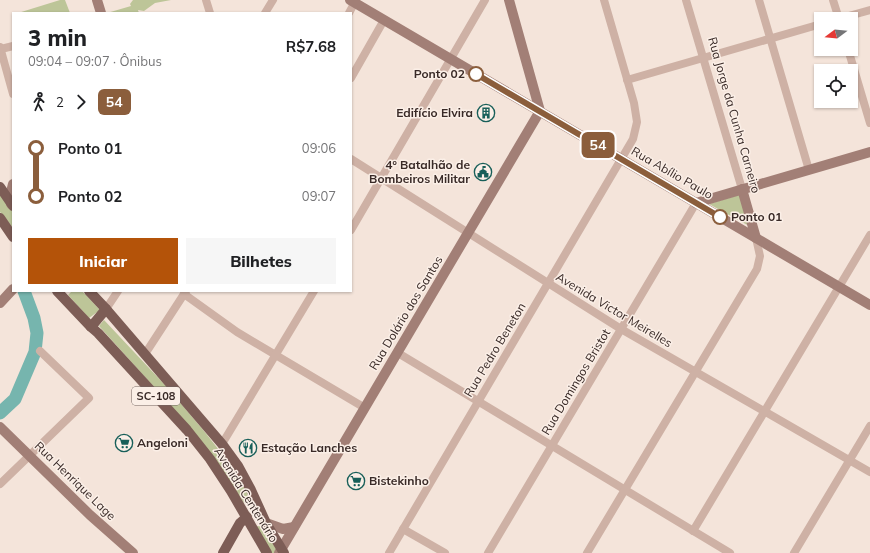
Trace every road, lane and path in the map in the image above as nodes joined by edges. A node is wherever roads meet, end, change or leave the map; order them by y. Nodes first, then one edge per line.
1 (97, 0) edge
2 (206, 0) edge
3 (273, 0) edge
4 (485, 0) edge
5 (509, 0) edge
6 (604, 0) edge
7 (686, 0) edge
8 (759, 0) edge
9 (833, 0) edge
10 (354, 1) edge
11 (870, 10) edge
12 (101, 12) edge
13 (210, 12) edge
14 (266, 12) edge
15 (349, 12) edge
16 (837, 12) edge
17 (858, 13) edge
18 (384, 20) junction
19 (814, 26) edge
20 (770, 39) junction
21 (12, 46) edge
22 (0, 48) edge
23 (850, 56) edge
24 (450, 58) junction
25 (703, 58) junction
26 (352, 76) edge
27 (627, 80) junction
28 (12, 90) edge
29 (540, 111) junction
30 (870, 123) edge
31 (870, 152) edge
32 (352, 159) edge
33 (622, 159) junction
34 (809, 170) junction
35 (382, 178) junction
36 (0, 187) edge
37 (12, 188) edge
38 (742, 189) junction
39 (696, 203) junction
40 (12, 205) edge
41 (0, 218) edge
42 (352, 228) edge
43 (469, 232) junction
44 (870, 235) edge
45 (12, 236) edge
46 (756, 238) junction
47 (548, 284) junction
48 (839, 287) junction
49 (12, 290) edge
50 (58, 292) edge
51 (90, 292) edge
52 (117, 292) edge
53 (313, 292) edge
54 (185, 293) edge
55 (0, 303) edge
56 (870, 305) edge
57 (106, 309) junction
58 (91, 327) junction
59 (621, 329) junction
60 (40, 351) dead end
61 (398, 353) junction
62 (145, 354) junction
63 (276, 355) junction
64 (695, 372) junction
65 (479, 401) junction
66 (365, 408) junction
67 (764, 411) junction
68 (870, 426) edge
69 (0, 427) edge
70 (222, 444) junction
71 (552, 445) junction
72 (29, 456) junction
73 (850, 461) junction
74 (870, 472) edge
75 (0, 484) edge
76 (625, 490) junction
77 (243, 517) junction
78 (266, 523) junction
79 (294, 527) junction
80 (403, 529) junction
81 (693, 531) junction
82 (282, 552) edge
83 (133, 553) edge
84 (223, 553) edge
85 (267, 553) edge
86 (389, 553) edge
87 (445, 553) edge
88 (488, 553) edge
89 (587, 553) edge
90 (730, 553) edge
91 (794, 553) edge

1 - 12 street
2 - 13 street
3 - 14 street
4 - 24 street
5 - 29 street
6 - 27 street, Rua Pedro Beneton
7 - 25 street, Rua Jorge da Cunha Carneiro
8 - 20 street
9 - 16 street
10 - 15 street
10 - 18 street, Rua Abílio Paulo
11 - 17 street
18 - 24 street, Rua Abílio Paulo
18 - 26 street
19 - 20 street
20 - 25 street
20 - 34 street
21 - 22 street
22 - 28 street
23 - 30 street
24 - 29 street, Rua Abílio Paulo
24 - 35 street
25 - 27 street
25 - 38 street, Rua Jorge da Cunha Carneiro
27 - 33 street, Rua Pedro Beneton
29 - 33 street, Rua Abílio Paulo
29 - 43 street, Rua Dolário dos Santos
31 - 34 street
32 - 35 street, Avenida Victor Meirelles
33 - 39 street, Rua Abílio Paulo
33 - 47 street, Rua Pedro Beneton
34 - 38 street
35 - 42 street
35 - 43 street, Avenida Victor Meirelles
36 - 40 main road
37 - 40 street
38 - 39 street
38 - 46 street, Rua Jorge da Cunha Carneiro
39 - 46 street, Rua Abílio Paulo
39 - 59 street, Rua Domingos Bristot
41 - 45 main road
43 - 47 street, Avenida Victor Meirelles
43 - 61 street, Rua Dolário dos Santos
44 - 48 street
46 - 48 street, Rua Abílio Paulo
46 - 64 street
47 - 59 street, Avenida Victor Meirelles
47 - 65 street, Rua Pedro Beneton
48 - 56 street, Rua Abílio Paulo
48 - 67 street
49 - 55 street
50 - 58 main road, Avenida Centenário / SC-108
51 - 57 main road, Avenida Centenário
52 - 57 street
53 - 63 street
54 - 62 street
54 - 63 street
57 - 58 main road
57 - 62 main road, Avenida Centenário / SC-108
58 - 77 main road, Avenida Centenário / SC-108
59 - 64 street, Avenida Victor Meirelles
59 - 71 street, Rua Domingos Bristot
60 - 72 street
61 - 65 street
61 - 66 street, Rua Dolário dos Santos
62 - 70 main road, Avenida Centenário / SC-108
63 - 66 street
63 - 70 street
64 - 67 street, Avenida Victor Meirelles
64 - 76 street
65 - 71 street
65 - 80 street, Rua Pedro Beneton
66 - 79 street, Rua Dolário dos Santos
67 - 73 street, Avenida Victor Meirelles
67 - 81 street
68 - 73 street
69 - 72 street, Rua Henrique Lage
70 - 78 main road, Avenida Centenário / SC-108
71 - 76 street
71 - 88 street, Rua Domingos Bristot
72 - 75 street
72 - 83 street, Rua Henrique Lage
73 - 74 street, Avenida Victor Meirelles
73 - 91 street
76 - 81 street
76 - 89 street
77 - 78 main road
77 - 84 main road
77 - 85 main road, Avenida Centenário / SC-108
78 - 79 street
78 - 82 main road, Avenida Centenário / SC-108
79 - 82 street, Rua Dolário dos Santos
80 - 86 street, Rua Pedro Beneton
80 - 87 street
81 - 90 street

